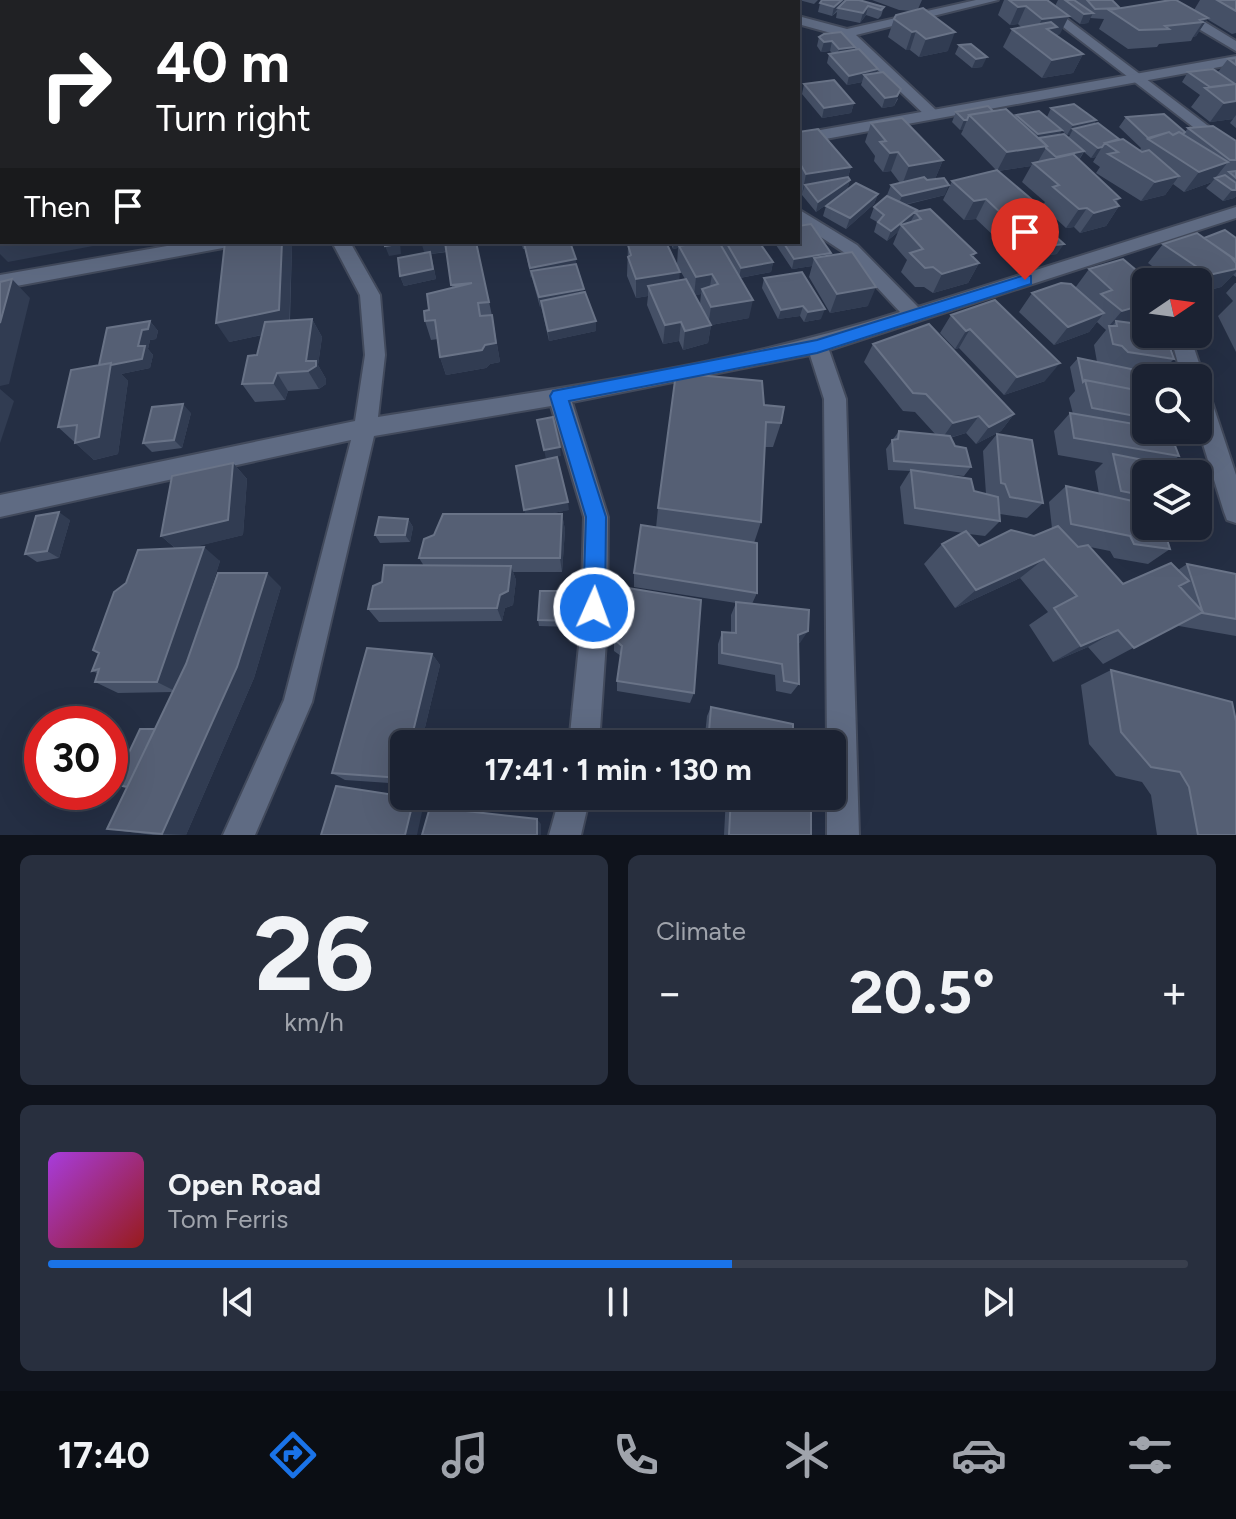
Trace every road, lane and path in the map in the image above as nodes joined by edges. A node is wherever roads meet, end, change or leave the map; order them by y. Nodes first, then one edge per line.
1 (992, 0) edge
2 (1034, 0) edge
3 (1181, 13) edge
4 (800, 21) edge
5 (847, 33) junction
6 (1236, 47) edge
7 (1236, 60) edge
8 (1137, 79) junction
9 (933, 115) junction
10 (800, 139) edge
11 (1236, 155) edge
12 (1236, 212) edge
13 (800, 215) edge
14 (212, 244) edge
15 (342, 244) edge
16 (1109, 254) junction
17 (1127, 272) edge
18 (0, 282) edge
19 (914, 315) junction
20 (817, 346) junction
21 (559, 396) junction
22 (365, 428) junction
23 (1212, 437) edge
24 (0, 506) edge
25 (1236, 512) edge
26 (585, 730) edge
27 (571, 810) edge
28 (239, 835) edge
29 (565, 835) edge
30 (843, 835) edge

1 - 5 street
2 - 8 street
3 - 6 street
4 - 5 street
5 - 9 street
7 - 8 street
8 - 9 street
8 - 11 street
9 - 10 street
12 - 16 street
13 - 19 street
14 - 18 street
15 - 22 street
16 - 17 street
16 - 19 street
19 - 20 street
20 - 21 street
20 - 30 street
21 - 22 street
21 - 26 street
22 - 24 street
22 - 28 street
23 - 25 street
27 - 29 street

